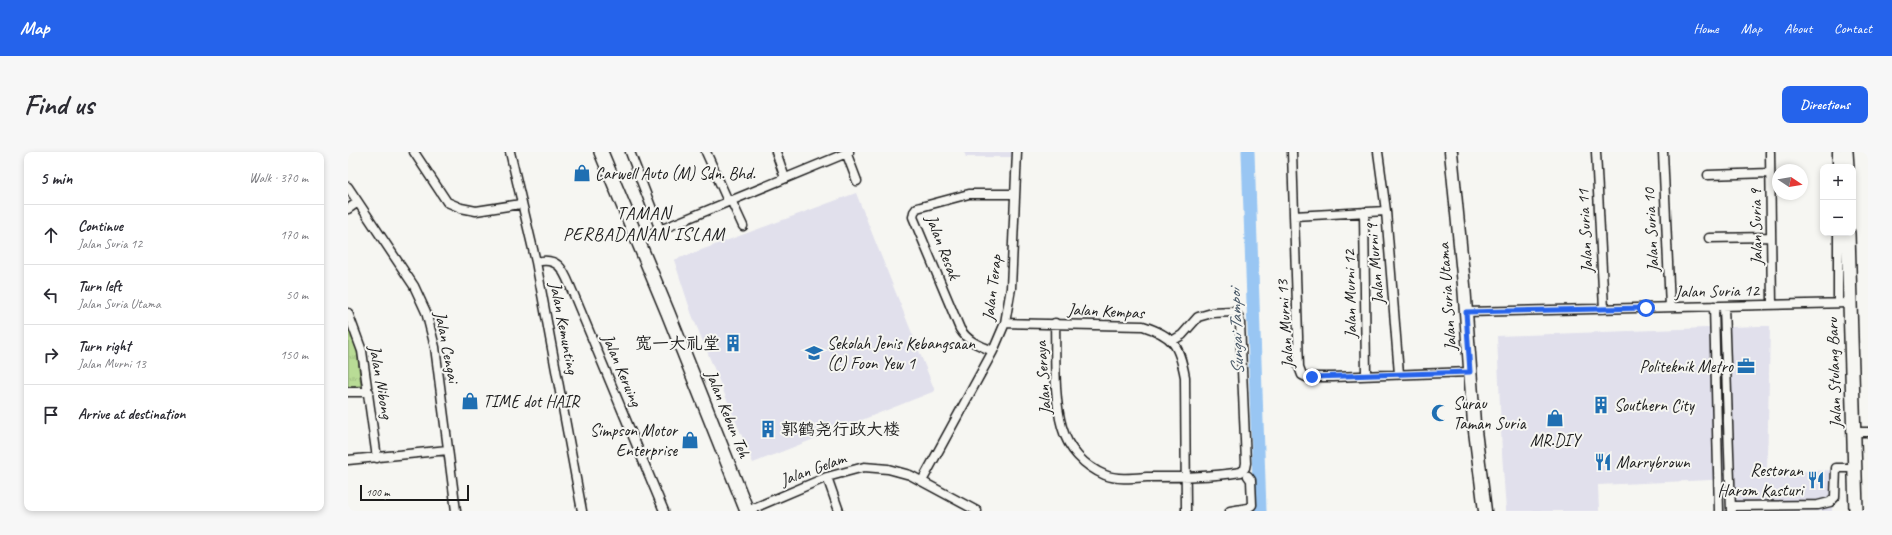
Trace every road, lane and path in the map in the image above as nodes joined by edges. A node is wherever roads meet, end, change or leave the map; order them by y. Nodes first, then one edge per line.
1 (414, 152) edge
2 (510, 152) edge
3 (602, 152) edge
4 (630, 152) edge
5 (706, 152) edge
6 (776, 152) edge
7 (847, 152) edge
8 (1017, 152) edge
9 (1292, 152) edge
10 (1378, 152) edge
11 (1451, 152) edge
12 (1596, 152) edge
13 (1663, 152) edge
14 (1770, 152) edge
15 (1837, 152) edge
16 (1846, 152) edge
17 (1837, 164) edge
18 (1846, 164) edge
19 (1770, 174) junction
20 (1708, 175) dead end
21 (785, 178) junction
22 (857, 180) dead end
23 (348, 187) edge
24 (1015, 194) junction
25 (729, 201) junction
26 (358, 202) junction
27 (521, 204) junction
28 (348, 209) edge
29 (1386, 211) junction
30 (1364, 212) junction
31 (1294, 216) junction
32 (743, 226) dead end
33 (660, 230) junction
34 (1838, 236) edge
35 (1848, 236) edge
36 (1771, 237) junction
37 (1708, 238) dead end
38 (638, 239) junction
39 (536, 262) junction
40 (1844, 303) junction
41 (1772, 305) junction
42 (1714, 306) junction
43 (1724, 306) junction
44 (1670, 307) junction
45 (1604, 309) junction
46 (1466, 312) junction
47 (348, 313) edge
48 (1005, 323) junction
49 (1055, 323) junction
50 (1172, 341) junction
51 (993, 351) junction
52 (1470, 372) junction
53 (1399, 374) junction
54 (1366, 375) junction
55 (348, 392) edge
56 (369, 392) junction
57 (1854, 432) junction
58 (1868, 432) edge
59 (448, 450) junction
60 (378, 458) junction
61 (348, 460) edge
62 (1855, 468) junction
63 (1185, 476) junction
64 (1248, 476) dead end
65 (827, 477) junction
66 (922, 481) junction
67 (1731, 509) edge
68 (1770, 509) edge
69 (456, 511) edge
70 (582, 511) edge
71 (664, 511) edge
72 (747, 511) edge
73 (839, 511) edge
74 (977, 511) edge
75 (1186, 511) edge
76 (1230, 511) edge
77 (1485, 511) edge
78 (1719, 511) edge
79 (1856, 511) edge

1 - 27 street
2 - 27 street, Jalan Kemunting
3 - 38 main road, Jalan Kebun Teh
4 - 33 street
5 - 25 street
6 - 21 street
7 - 21 street
7 - 22 street
8 - 24 street, Jalan Terap
9 - 31 street, Jalan Murni 13
10 - 29 street, Jalan Murni 9
11 - 46 main road, Jalan Suria Utama
12 - 45 street, Jalan Suria 11
13 - 44 street, Jalan Suria 10
14 - 19 street, Jalan Suria 9
15 - 17 street
16 - 18 main road
19 - 20 street
19 - 36 street, Jalan Suria 9
21 - 25 street
23 - 26 street, Jalan Cengai
24 - 48 street, Jalan Terap
24 - 51 street, Jalan Resak
25 - 32 street
25 - 33 street
26 - 28 street
26 - 59 street, Jalan Cengai
27 - 39 street, Jalan Kemunting
29 - 30 street
29 - 53 street, Jalan Murni 9
30 - 31 street
30 - 54 street, Jalan Murni 12
31 - 54 street, Jalan Murni 13
33 - 38 street
34 - 40 street
35 - 40 main road, Jalan Stulang Baru
36 - 37 street
36 - 41 street, Jalan Suria 9
38 - 72 main road, Jalan Kebun Teh
39 - 70 street, Jalan Kemunting
39 - 71 street, Jalan Keruing
40 - 41 street, Jalan Suria 12
40 - 57 main road, Jalan Stulang Baru
41 - 43 street, Jalan Suria 12
42 - 43 street, Jalan Suria 12
42 - 44 street, Jalan Suria 12
42 - 78 street
43 - 67 street
44 - 45 street, Jalan Suria 12
45 - 46 street, Jalan Suria 12
46 - 52 main road, Jalan Suria Utama
47 - 56 street, Jalan Nibong
48 - 49 street, Jalan Kempas
48 - 51 street, Jalan Terap
49 - 50 street, Jalan Kempas
49 - 63 street, Jalan Seraya
50 - 63 street, Jalan Kempas
50 - 63 street, Jalan Seraya
51 - 66 street, Jalan Terap
52 - 53 street, Jalan Murni 13
52 - 77 main road, Jalan Suria Utama
53 - 54 street, Jalan Murni 13
55 - 56 street
56 - 60 street, Jalan Nibong
57 - 58 street
57 - 62 main road, Jalan Stulang Baru
59 - 60 street
59 - 69 street, Jalan Cengai
60 - 61 street
62 - 68 street
62 - 79 main road, Jalan Stulang Baru
63 - 75 street, Jalan Kempas
64 - 76 street
65 - 66 street, Jalan Gelam
65 - 72 street, Jalan Gelam
65 - 73 street
66 - 74 street, Jalan Gelam
67 - 68 street

